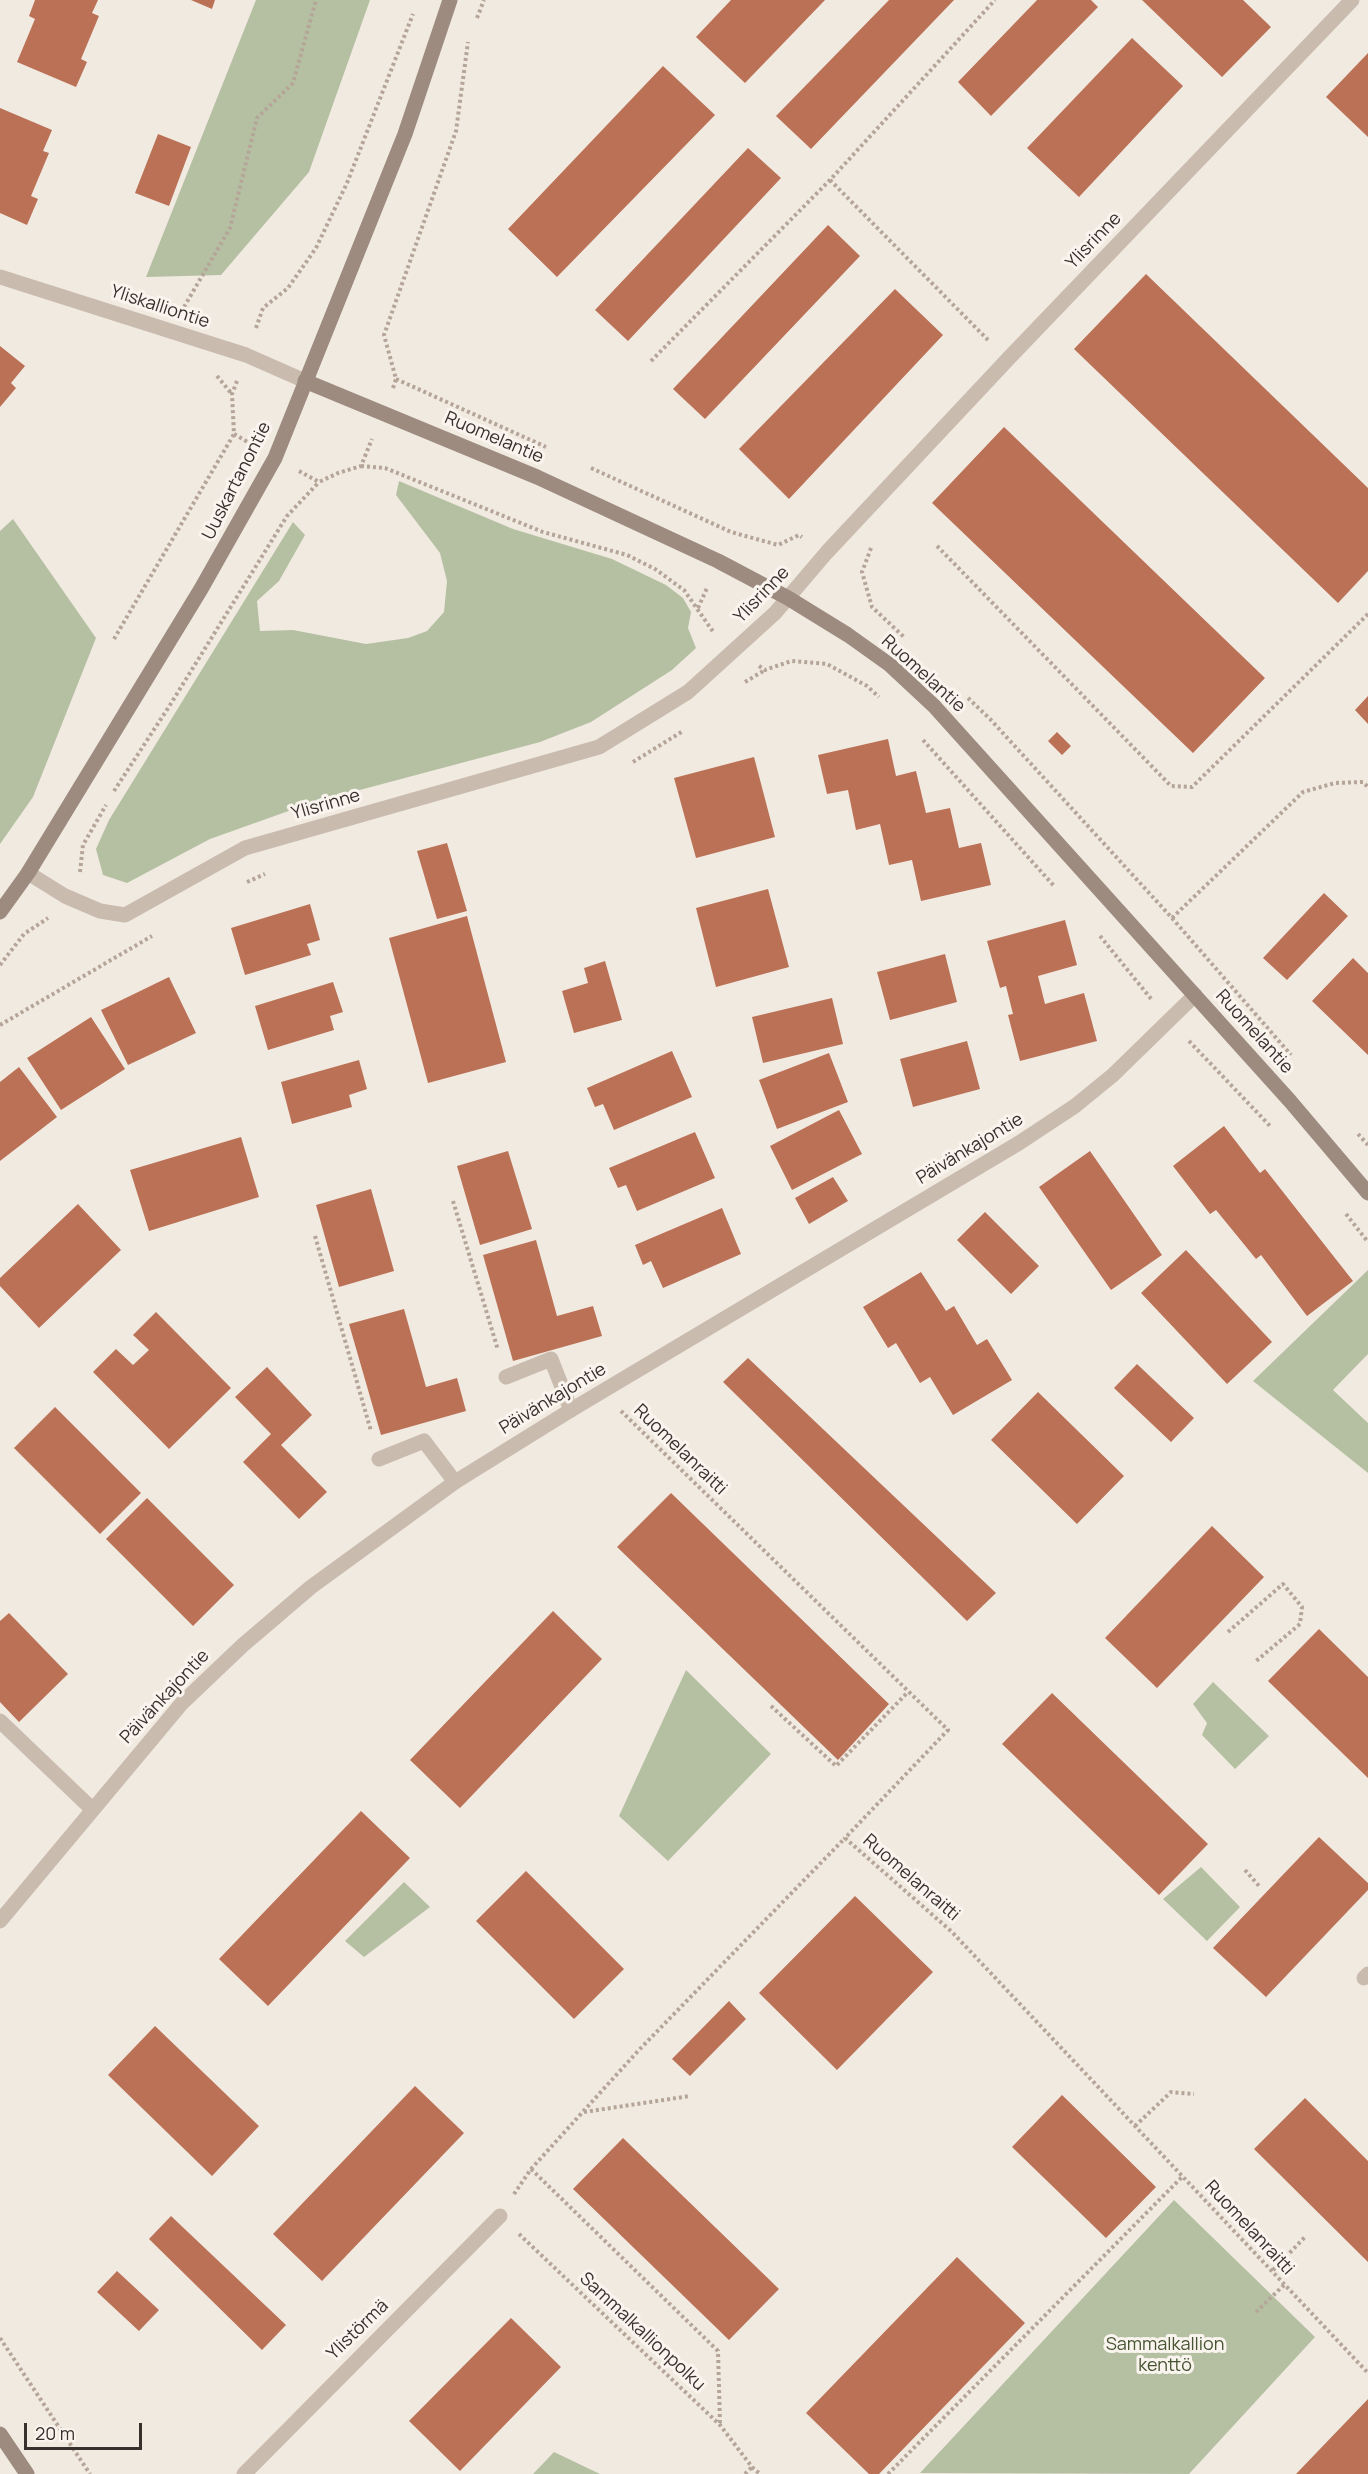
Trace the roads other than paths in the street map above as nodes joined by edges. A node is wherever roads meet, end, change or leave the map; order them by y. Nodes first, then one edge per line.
1 (450, 0) edge
2 (1352, 0) edge
3 (0, 277) edge
4 (305, 381) junction
5 (788, 598) junction
6 (28, 873) junction
7 (0, 912) edge
8 (1195, 995) junction
9 (1368, 1193) edge
10 (506, 1377) road end
11 (572, 1410) junction
12 (379, 1459) road end
13 (455, 1482) junction
14 (0, 1721) edge
15 (92, 1809) junction
16 (0, 1921) edge
17 (500, 2216) road end
18 (0, 2434) edge
19 (27, 2474) edge
20 (244, 2474) edge

1 - 4 street, Uuskartanontie
2 - 5 street, Ylisrinne
3 - 4 street, Yliskalliontie
4 - 5 street, Ruomelantie
4 - 6 street, Uuskartanontie
5 - 6 street, Ylisrinne
5 - 8 street, Ruomelantie
6 - 7 street, Uuskartanontie
8 - 9 street, Ruomelantie
8 - 11 street, Päivänkajontie
10 - 11 street
11 - 13 street, Päivänkajontie
12 - 13 street
13 - 15 street, Päivänkajontie
14 - 15 street
15 - 16 street, Päivänkajontie
17 - 20 street, Ylistörmä
18 - 19 street

